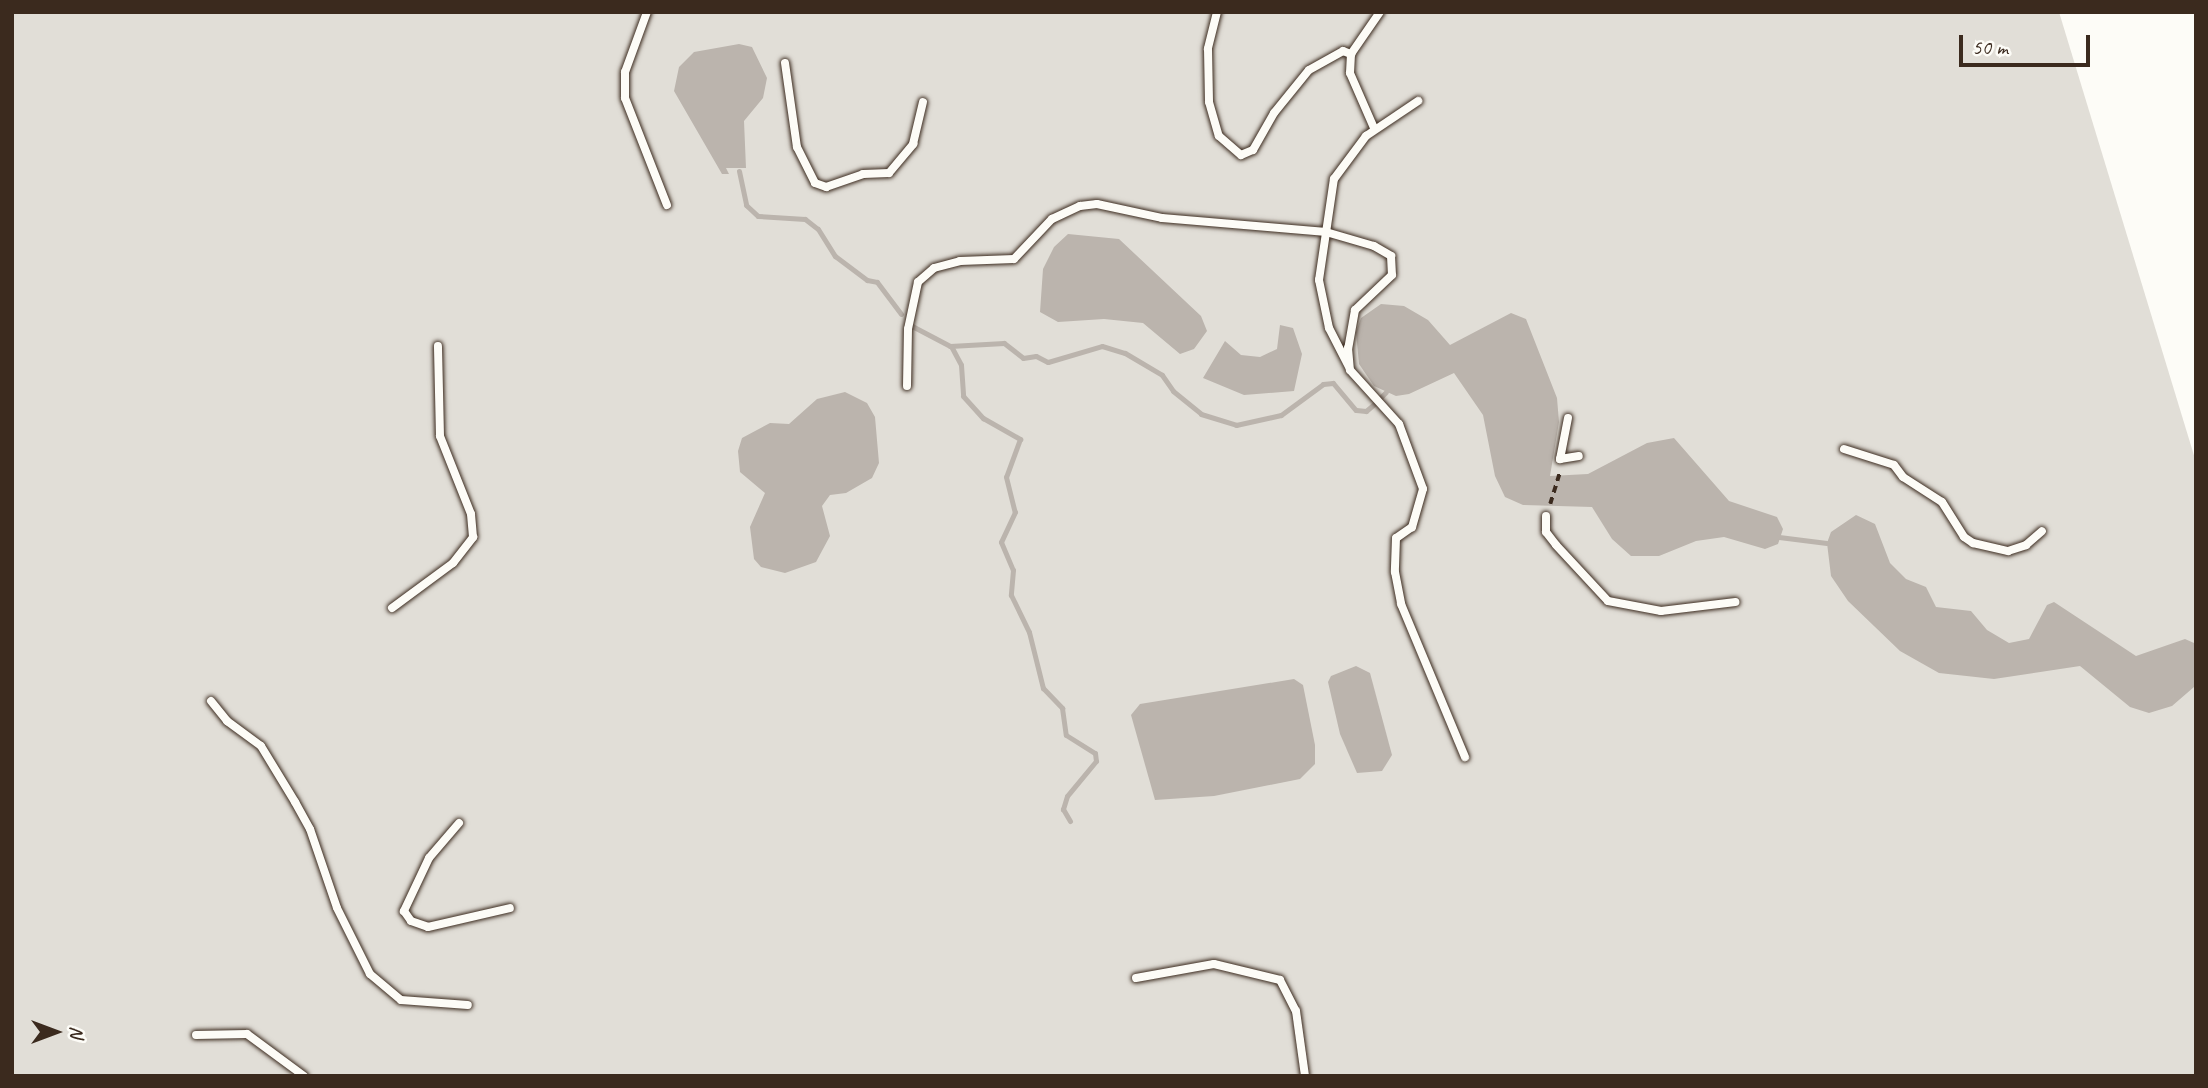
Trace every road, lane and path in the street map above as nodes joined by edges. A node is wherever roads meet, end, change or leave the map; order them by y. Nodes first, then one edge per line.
1 (648, 12) edge
2 (1217, 12) edge
3 (1380, 12) edge
4 (1351, 54) junction
5 (785, 63) dead end
6 (1418, 101) dead end
7 (923, 102) dead end
8 (1374, 128) junction
9 (667, 205) dead end
10 (1325, 232) junction
11 (438, 346) dead end
12 (1350, 370) junction
13 (907, 386) dead end
14 (1568, 418) dead end
15 (1844, 449) dead end
16 (1580, 456) dead end
17 (1562, 466) dead end
18 (1546, 516) joint
19 (2042, 531) dead end
20 (1735, 603) dead end
21 (392, 608) dead end
22 (211, 701) dead end
23 (1465, 757) dead end
24 (459, 823) dead end
25 (510, 908) dead end
26 (1136, 978) dead end
27 (468, 1005) dead end
28 (196, 1035) dead end
29 (304, 1076) edge
30 (1305, 1076) edge

1 - 9 lane
2 - 4 lane
3 - 4 lane
4 - 8 lane
5 - 7 lane
6 - 8 lane
8 - 10 lane
10 - 12 lane
10 - 12 lane
10 - 13 lane
11 - 21 lane
12 - 23 lane
14 - 16 lane
15 - 19 lane
17 - 18 path
18 - 20 lane
22 - 27 lane
24 - 25 lane
26 - 30 lane
28 - 29 lane

